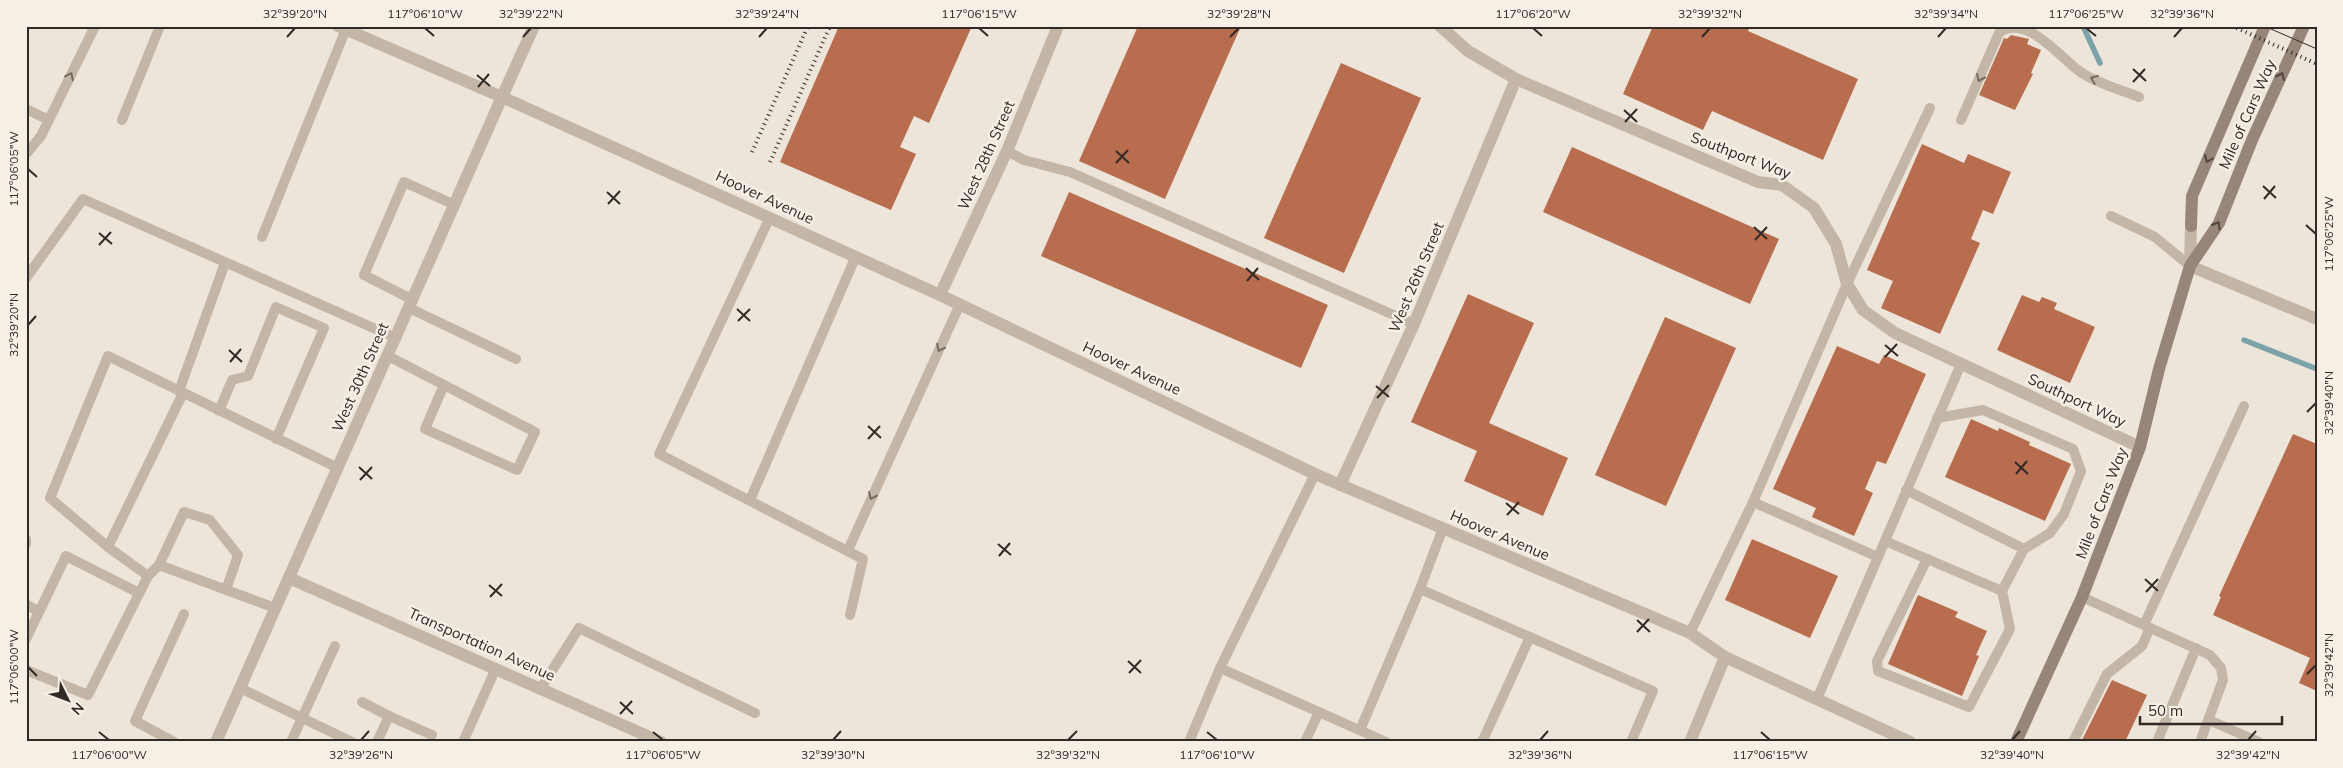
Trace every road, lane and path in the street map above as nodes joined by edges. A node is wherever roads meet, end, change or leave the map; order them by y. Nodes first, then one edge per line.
1 (95, 26) edge
2 (160, 26) edge
3 (534, 26) edge
4 (1058, 26) edge
5 (1440, 26) edge
6 (2265, 26) edge
7 (2304, 26) edge
8 (342, 28) edge
9 (1516, 79) junction
10 (2140, 97) dead end
11 (502, 98) junction
12 (1930, 108) dead end
13 (26, 109) edge
14 (49, 120) junction
15 (122, 120) dead end
16 (1961, 120) dead end
17 (1007, 151) junction
18 (26, 154) edge
19 (455, 205) junction
20 (2111, 216) dead end
21 (770, 217) junction
22 (2191, 226) joint
23 (262, 237) dead end
24 (856, 256) junction
25 (225, 263) junction
26 (2190, 266) junction
27 (26, 278) edge
28 (1847, 284) junction
29 (940, 295) junction
30 (411, 304) junction
31 (960, 304) junction
32 (2317, 319) edge
33 (1414, 324) junction
34 (396, 338) junction
35 (388, 356) junction
36 (516, 360) dead end
37 (1960, 364) junction
38 (444, 384) junction
39 (181, 392) junction
40 (2244, 406) dead end
41 (219, 411) junction
42 (1937, 418) junction
43 (276, 439) junction
44 (2140, 446) junction
45 (338, 468) junction
46 (1315, 474) junction
47 (1340, 485) junction
48 (1906, 490) junction
49 (750, 500) junction
50 (1753, 502) junction
51 (1443, 528) junction
52 (26, 539) edge
53 (1885, 541) junction
54 (26, 544) edge
55 (108, 547) junction
56 (2024, 549) junction
57 (848, 550) junction
58 (1878, 557) junction
59 (1926, 559) junction
60 (160, 565) junction
61 (148, 576) junction
62 (289, 578) junction
63 (1420, 589) junction
64 (226, 590) junction
65 (2002, 591) junction
66 (139, 593) junction
67 (2082, 597) junction
68 (26, 604) edge
69 (276, 608) junction
70 (39, 612) junction
71 (184, 614) dead end
72 (850, 615) dead end
73 (2147, 626) junction
74 (1690, 633) junction
75 (1530, 637) junction
76 (26, 639) edge
77 (336, 646) dead end
78 (2196, 648) junction
79 (1725, 657) junction
80 (496, 668) junction
81 (1220, 668) junction
82 (26, 670) edge
83 (240, 688) junction
84 (541, 688) junction
85 (1817, 699) junction
86 (362, 702) dead end
87 (1319, 712) junction
88 (755, 713) dead end
89 (389, 716) junction
90 (302, 718) junction
91 (2209, 720) junction
92 (1360, 730) junction
93 (432, 735) dead end
94 (155, 737) edge
95 (351, 741) edge
96 (174, 742) edge
97 (216, 742) edge
98 (291, 742) edge
99 (377, 742) edge
100 (463, 742) edge
101 (661, 742) edge
102 (1189, 742) edge
103 (1305, 742) edge
104 (1386, 742) edge
105 (1482, 742) edge
106 (1631, 742) edge
107 (1690, 742) edge
108 (1910, 742) edge
109 (2016, 742) edge
110 (2073, 742) edge
111 (2157, 742) edge
112 (2200, 742) edge
113 (2259, 742) edge

14 -> 1 lane
2 - 15 lane
3 - 11 street, West 30th Street
4 - 17 street, West 28th Street
5 - 9 street, Southport Way
6 -> 22 main road, Mile of Cars Way
26 -> 7 main road, Mile of Cars Way
8 - 11 street, Hoover Avenue
8 - 23 lane
9 - 28 street, Southport Way
9 - 33 street, West 26th Street
10 -> 16 lane
11 - 19 street, West 30th Street
11 - 21 street, Hoover Avenue
12 - 28 lane
13 - 14 lane
14 - 18 lane
17 - 29 street, West 28th Street
17 - 33 lane
19 - 30 street, West 30th Street
19 - 30 lane
20 - 26 lane
21 - 24 street, Hoover Avenue
21 - 49 lane
22 - 26 street, Mile of Cars Way
24 - 29 street, Hoover Avenue
24 - 49 lane
25 - 27 lane
25 - 34 lane
25 - 39 lane
26 - 32 street
26 - 44 main road, Mile of Cars Way
28 - 37 street, Southport Way
28 - 50 lane
29 - 31 street, Hoover Avenue
30 - 34 street, West 30th Street
30 - 36 lane
31 - 46 street, Hoover Avenue
31 -> 57 lane
33 - 47 street, West 26th Street
34 - 35 street, West 30th Street
35 - 38 lane
35 - 45 street, West 30th Street
37 - 42 lane
37 - 44 street, Southport Way
38 - 38 lane
39 - 41 lane
39 - 55 lane
39 - 55 lane
40 - 73 lane
41 - 43 lane
41 - 43 lane
42 - 48 lane
42 - 56 lane
43 - 45 lane
44 - 67 main road, Mile of Cars Way
45 - 62 street, West 30th Street
46 - 47 street, Hoover Avenue
46 - 81 lane
47 - 51 street, Hoover Avenue
48 - 53 lane
48 - 56 lane
49 - 57 lane
50 - 58 lane
50 - 74 lane
51 - 63 lane
51 - 74 street, Hoover Avenue
52 - 54 lane
53 - 58 lane
53 - 59 lane
55 - 61 lane
56 - 65 lane
57 - 72 lane
58 - 85 lane
59 - 65 lane
59 - 65 lane
60 - 61 lane
60 - 64 lane
60 - 64 lane
61 - 66 lane
62 - 69 street, West 30th Street
62 - 80 street, Transportation Avenue
63 - 75 lane
63 - 92 lane
64 - 69 lane
66 - 70 lane
66 - 82 lane
67 - 73 lane
67 - 109 main road, Mile of Cars Way
68 - 70 lane
69 - 83 street, West 30th Street
70 - 76 lane
71 - 94 lane
73 - 78 lane
73 - 110 lane
74 - 79 street, Hoover Avenue
75 - 105 lane
75 - 106 lane
77 - 90 lane
78 - 91 lane
78 - 111 lane
79 - 85 street, Hoover Avenue
79 - 107 street
80 - 84 street, Transportation Avenue
80 - 100 lane
81 - 87 lane
81 - 102 lane
83 - 90 lane
83 - 97 street, West 30th Street
84 - 88 lane
84 - 101 street, Transportation Avenue
85 - 108 street, Hoover Avenue
86 - 89 lane
87 - 92 lane
87 - 103 lane
89 - 93 lane
89 - 99 lane
90 - 95 lane
90 - 98 lane
91 - 112 lane
91 - 113 lane
92 - 104 lane
94 - 96 lane

